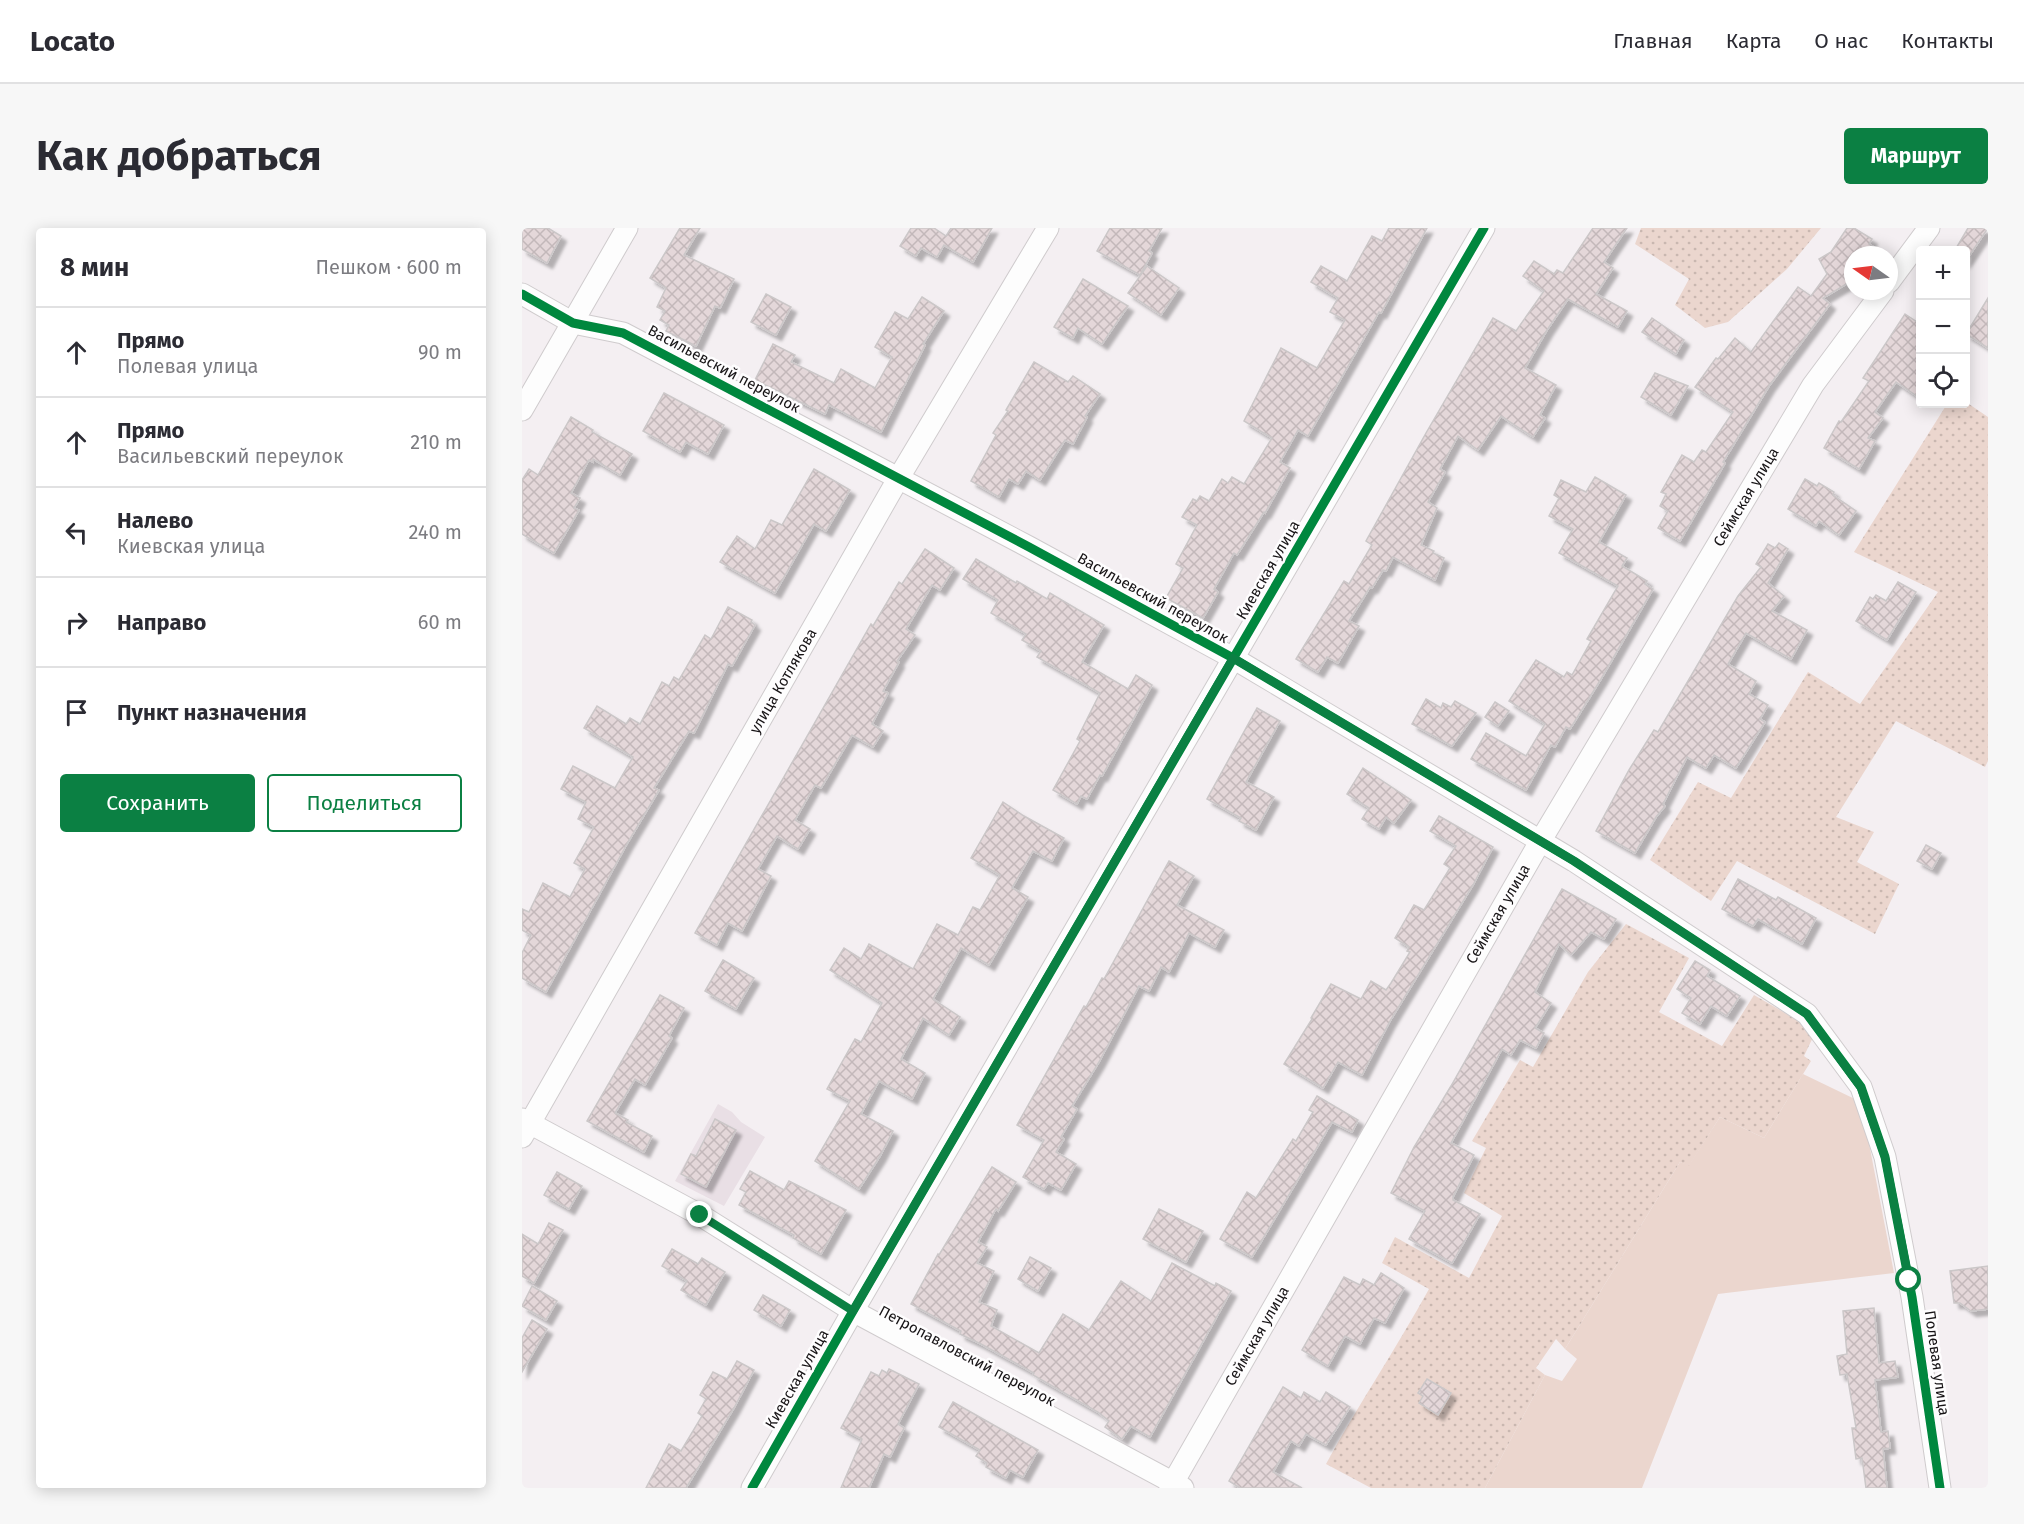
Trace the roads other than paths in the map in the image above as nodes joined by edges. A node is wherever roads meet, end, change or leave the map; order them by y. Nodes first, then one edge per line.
1 (627, 228) edge
2 (1048, 228) edge
3 (1485, 228) edge
4 (1929, 228) edge
5 (1898, 270) edge
6 (522, 294) edge
7 (1875, 300) edge
8 (573, 323) junction
9 (522, 410) edge
10 (898, 479) junction
11 (1233, 658) junction
12 (1541, 840) junction
13 (1807, 1014) joint
14 (525, 1126) edge
15 (853, 1311) junction
16 (1175, 1486) edge
17 (752, 1488) edge
18 (1940, 1488) edge

1 - 8 street
2 - 10 street, улица Котлякова
3 - 11 street, Киевская улица
4 - 5 street
6 - 8 street, Васильевский переулок
7 - 12 street, Сеймская улица
8 - 9 street
8 - 10 street, Васильевский переулок
10 - 11 street, Васильевский переулок
10 - 14 street, улица Котлякова
11 - 12 street, Васильевский переулок
11 - 15 street, Киевская улица
12 - 13 street, Васильевский переулок
12 - 16 street, Сеймская улица
13 - 18 street, Полевая улица
14 - 15 street, Петропавловский переулок
15 - 16 street, Петропавловский переулок
15 - 17 street, Киевская улица

